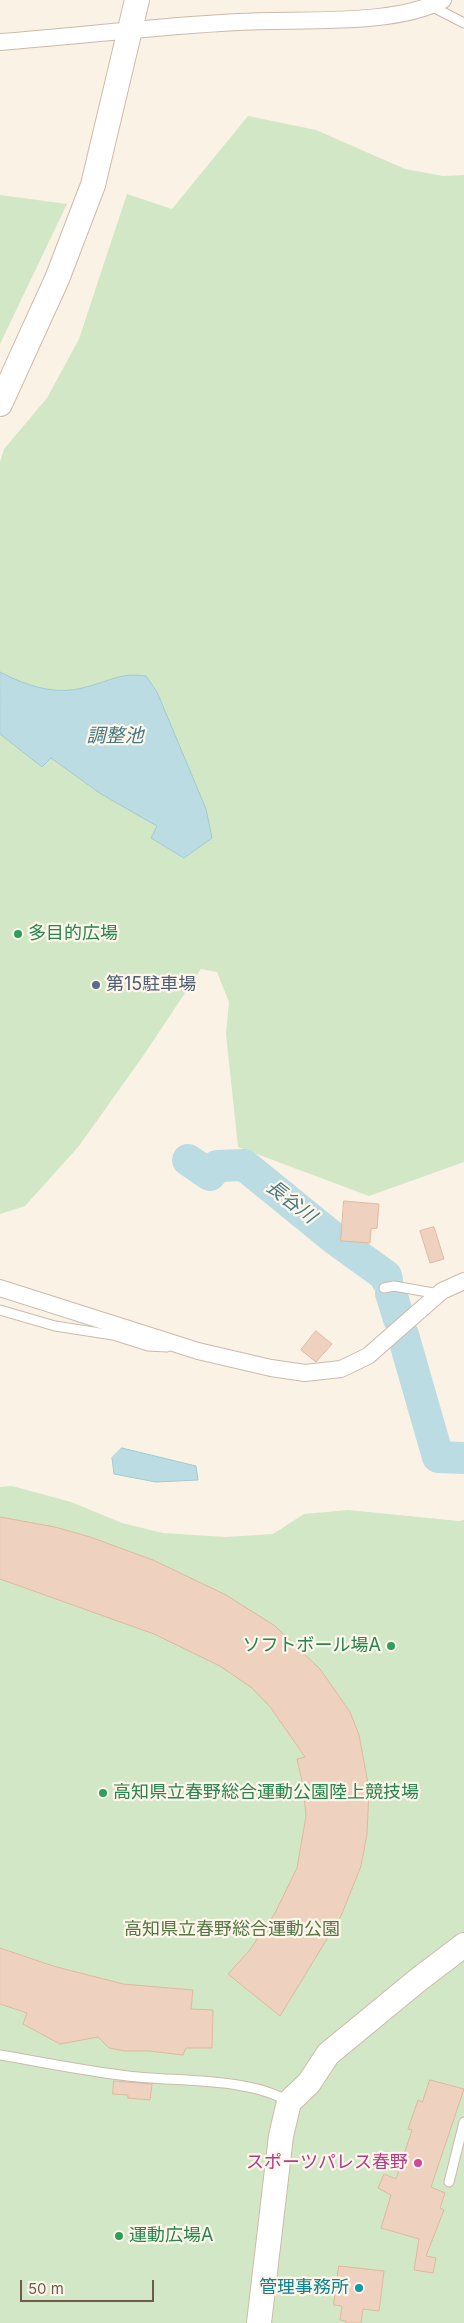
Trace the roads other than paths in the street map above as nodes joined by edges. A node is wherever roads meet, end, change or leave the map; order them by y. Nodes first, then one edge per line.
1 (138, 0) edge
2 (437, 3) edge
3 (464, 23) edge
4 (132, 30) junction
5 (0, 42) edge
6 (0, 404) edge
7 (464, 1281) edge
8 (0, 1288) edge
9 (384, 1288) dead end
10 (439, 1294) junction
11 (0, 1310) edge
12 (188, 1348) junction
13 (464, 1945) edge
14 (0, 2055) edge
15 (289, 2102) junction
16 (464, 2122) edge
17 (449, 2182) dead end
18 (259, 2323) edge

1 - 4 street
2 - 3 lane
2 - 4 street
4 - 5 street
4 - 6 street
7 - 10 street
8 - 12 street
9 - 10 lane
10 - 12 street
11 - 12 lane
13 - 15 street
14 - 15 lane
15 - 18 street
16 - 17 lane

